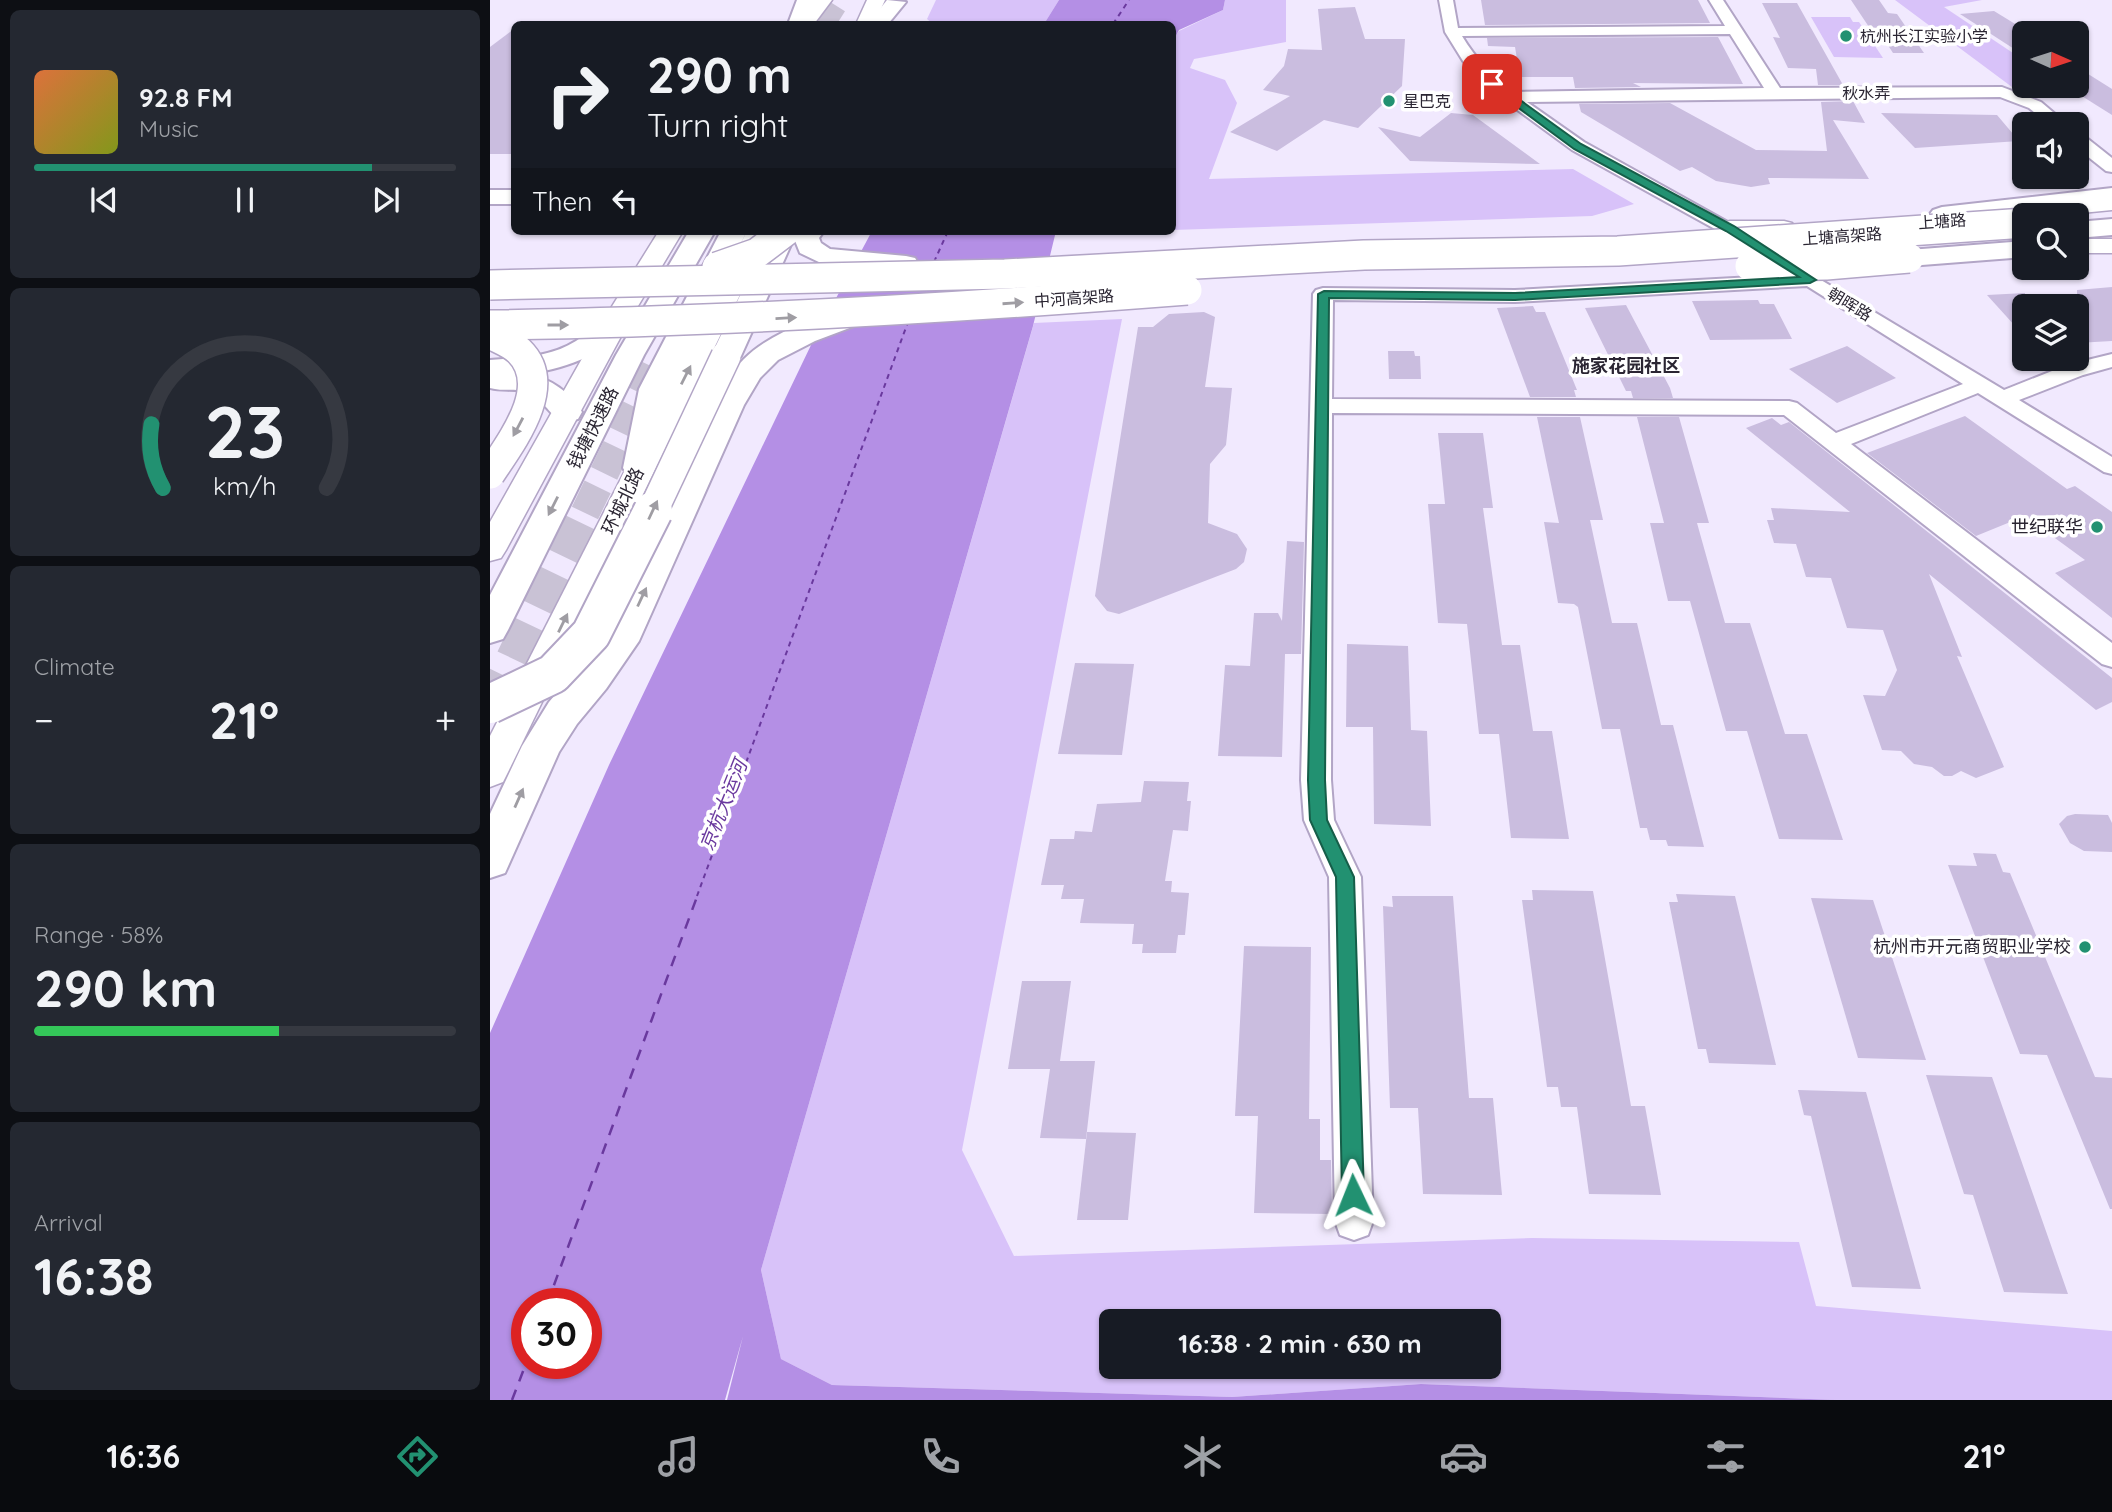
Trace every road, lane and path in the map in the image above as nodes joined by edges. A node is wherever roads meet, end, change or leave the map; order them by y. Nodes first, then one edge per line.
1 (807, 0) edge
2 (823, 0) edge
3 (876, 0) edge
4 (1446, 0) edge
5 (1716, 0) edge
6 (896, 1) edge
7 (799, 21) edge
8 (807, 21) edge
9 (866, 21) edge
10 (880, 21) edge
11 (896, 21) edge
12 (1734, 30) junction
13 (1452, 32) junction
14 (1775, 93) junction
15 (1512, 97) junction
16 (2044, 112) edge
17 (2089, 149) edge
18 (2112, 167) edge
19 (490, 191) edge
20 (511, 191) edge
21 (2112, 195) edge
22 (490, 197) edge
23 (511, 197) edge
24 (2112, 203) edge
25 (2112, 216) edge
26 (2089, 218) edge
27 (2012, 224) edge
28 (2112, 227) edge
29 (1730, 228) junction
30 (2089, 229) edge
31 (669, 235) edge
32 (730, 235) edge
33 (731, 235) edge
34 (780, 235) edge
35 (783, 235) edge
36 (808, 235) edge
37 (2012, 235) edge
38 (1538, 241) junction
39 (2112, 244) edge
40 (2089, 245) edge
41 (2012, 249) edge
42 (2012, 249) edge
43 (1618, 251) junction
44 (1780, 261) junction
45 (906, 264) junction
46 (717, 267) junction
47 (1657, 268) junction
48 (490, 273) edge
49 (1810, 280) junction
50 (490, 285) edge
51 (858, 314) junction
52 (619, 316) junction
53 (490, 325) edge
54 (490, 334) edge
55 (2112, 360) edge
56 (490, 369) edge
57 (490, 382) edge
58 (1982, 384) junction
59 (2004, 398) junction
60 (1322, 406) junction
61 (567, 412) junction
62 (1835, 442) junction
63 (2112, 467) edge
64 (490, 474) edge
65 (490, 550) edge
66 (490, 630) edge
67 (2112, 657) edge
68 (490, 704) edge
69 (490, 772) edge
70 (490, 860) edge
71 (1354, 1222) dead end

1 - 7 highway
2 - 8 main road
3 - 9 main road
4 - 13 street, 朝晖路
5 - 12 street
6 - 10 highway
6 - 11 highway
12 - 13 street
12 - 14 street
13 - 15 street, 朝晖路
14 - 15 street, 秋水弄
14 - 16 street, 秋水弄
15 - 29 street, 朝晖路
17 - 18 street
19 - 20 highway
21 - 38 highway
22 - 23 highway
24 - 29 main road, 上塘路
25 - 26 highway
27 - 43 highway, 上塘高架路, bridge
28 - 30 highway
29 - 44 street, 朝晖路
31 - 52 main road
32 -> 66 highway, 钱塘快速路
69 -> 33 main road, 环城北路
34 - 46 highway, bridge
68 -> 35 highway, bridge
36 - 45 highway
37 - 47 highway, 上塘高架路
38 - 43 highway, bridge
38 - 45 highway
39 - 40 highway
41 - 44 main road, 上塘路
42 - 47 highway, bridge
43 - 50 highway, 中河高架路, bridge
44 - 49 street, 朝晖路
45 - 46 highway
46 - 48 highway
51 -> 47 highway, 中河高架路, bridge
49 - 58 street, 朝晖路
49 - 60 street
53 -> 51 highway, 中河高架路, bridge
70 -> 51 highway
52 - 56 highway
52 - 61 main road
54 -> 64 highway, bridge
55 - 59 street
57 - 61 highway
58 - 59 street, 朝晖路
58 - 62 street
59 - 63 street, 朝晖路
60 - 62 street
60 - 71 street
61 - 65 main road
62 - 67 street

